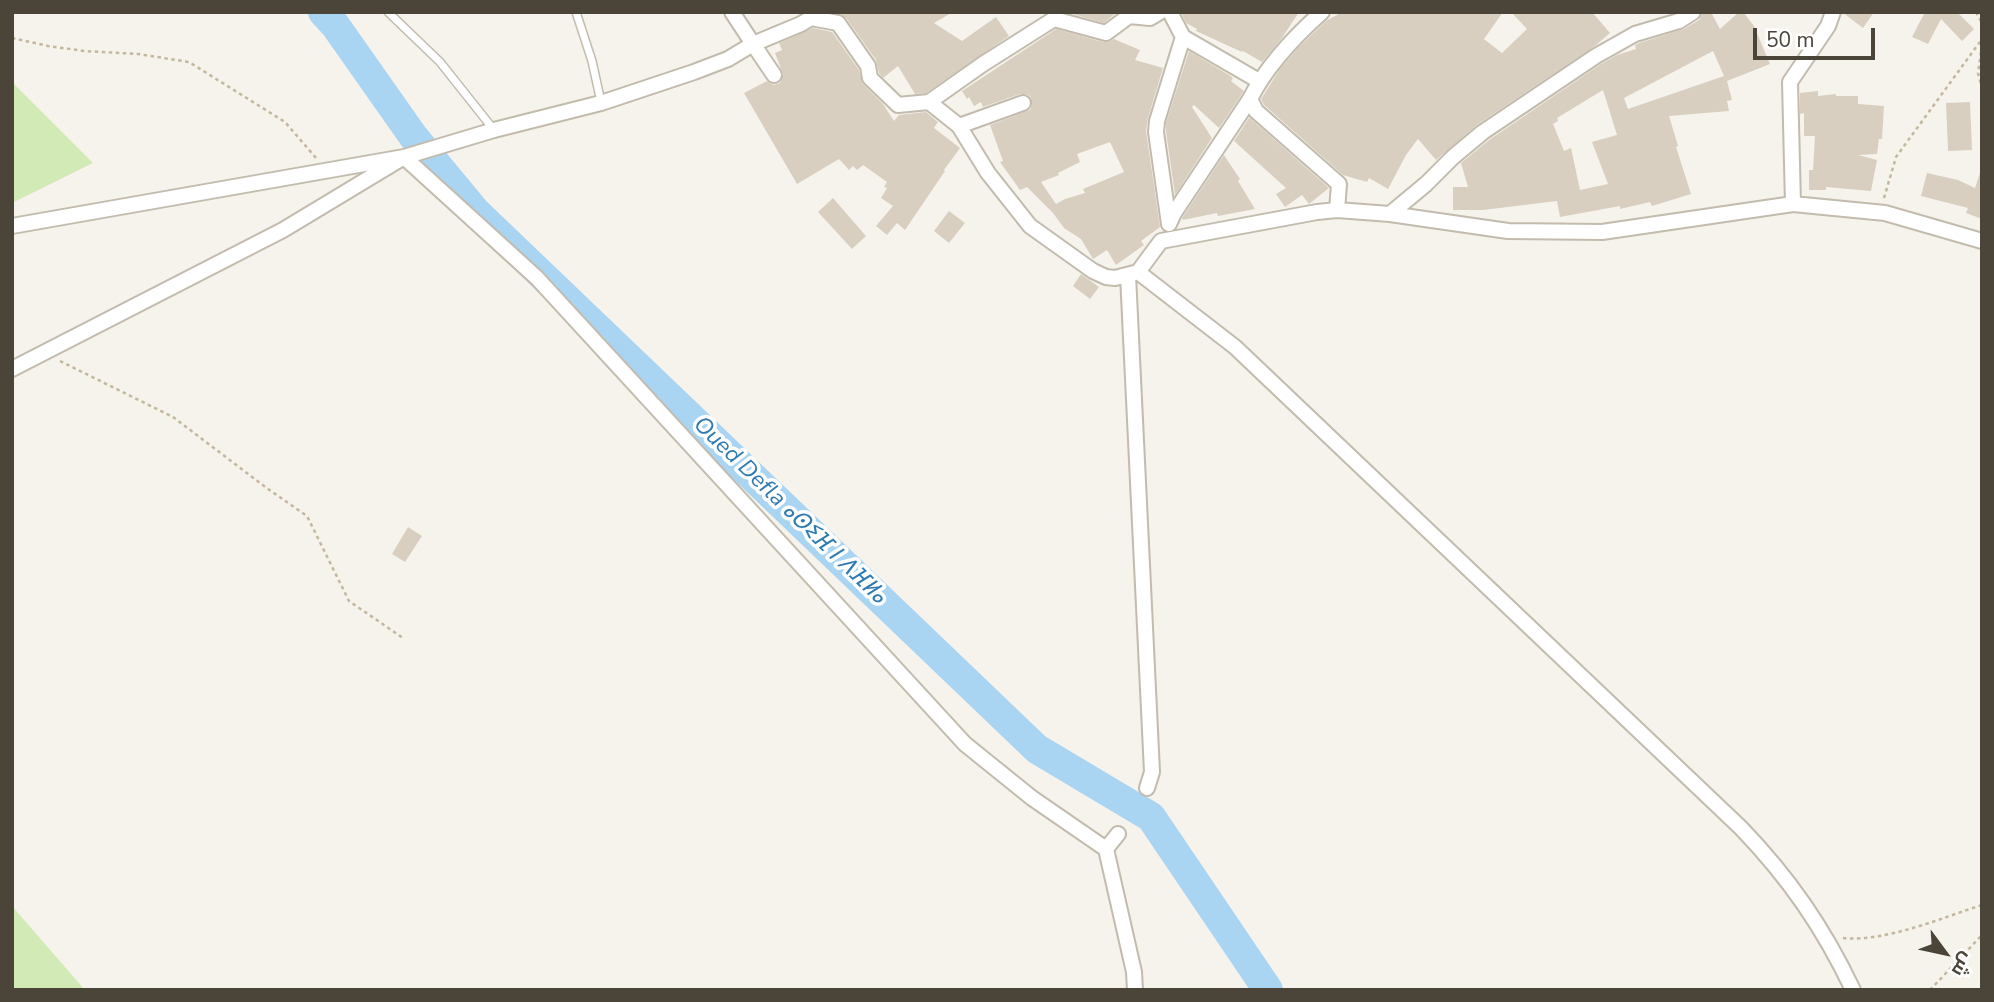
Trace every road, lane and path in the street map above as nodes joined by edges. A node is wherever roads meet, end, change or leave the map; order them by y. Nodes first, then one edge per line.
1 (388, 12) edge
2 (576, 12) edge
3 (732, 12) edge
4 (1160, 12) edge
5 (1170, 12) edge
6 (1322, 12) edge
7 (1693, 12) edge
8 (1833, 12) edge
9 (1976, 12) edge
10 (821, 15) edge
11 (1982, 23) edge
12 (1183, 37) junction
13 (12, 38) edge
14 (1982, 39) edge
15 (753, 44) junction
16 (1982, 45) edge
17 (774, 75) dead end
18 (1259, 81) junction
19 (1982, 88) edge
20 (1250, 99) junction
21 (929, 102) junction
22 (601, 103) junction
23 (1023, 103) dead end
24 (959, 126) junction
25 (489, 132) junction
26 (405, 157) junction
27 (327, 171) junction
28 (342, 195) junction
29 (1793, 204) junction
30 (1337, 210) junction
31 (1880, 212) junction
32 (1390, 214) junction
33 (1169, 224) junction
34 (12, 226) edge
35 (1161, 241) junction
36 (1982, 241) edge
37 (1133, 274) junction
38 (44, 353) junction
39 (12, 369) edge
40 (403, 638) dead end
41 (1147, 788) dead end
42 (1118, 834) dead end
43 (1106, 849) junction
44 (1982, 905) edge
45 (1822, 932) junction
46 (1982, 934) edge
47 (1135, 990) edge
48 (1853, 990) edge
49 (1930, 990) edge

1 - 25 lane
2 - 22 lane
3 - 15 street
4 - 21 street
5 - 12 street
6 - 18 street
7 - 32 street
8 - 29 street
9 - 11 path
10 - 15 street
10 - 21 street
12 - 18 street
12 - 33 street
13 - 27 path
14 - 31 path
15 - 17 street
15 - 22 street
16 - 19 path
18 - 20 street
20 - 30 street
20 - 33 street
21 - 24 street
22 - 25 street
23 - 24 street
24 - 37 street
25 - 26 street
26 - 27 street
26 - 28 street
26 - 43 street
27 - 28 street
27 - 34 street
28 - 38 street
29 - 31 street
29 - 32 street
30 - 32 street
30 - 35 street
31 - 36 street
33 - 35 street
35 - 37 street
37 - 41 street
37 - 45 street
38 - 39 street
38 - 40 path
42 - 43 street
43 - 47 street
44 - 45 path
45 - 48 street
46 - 49 path

